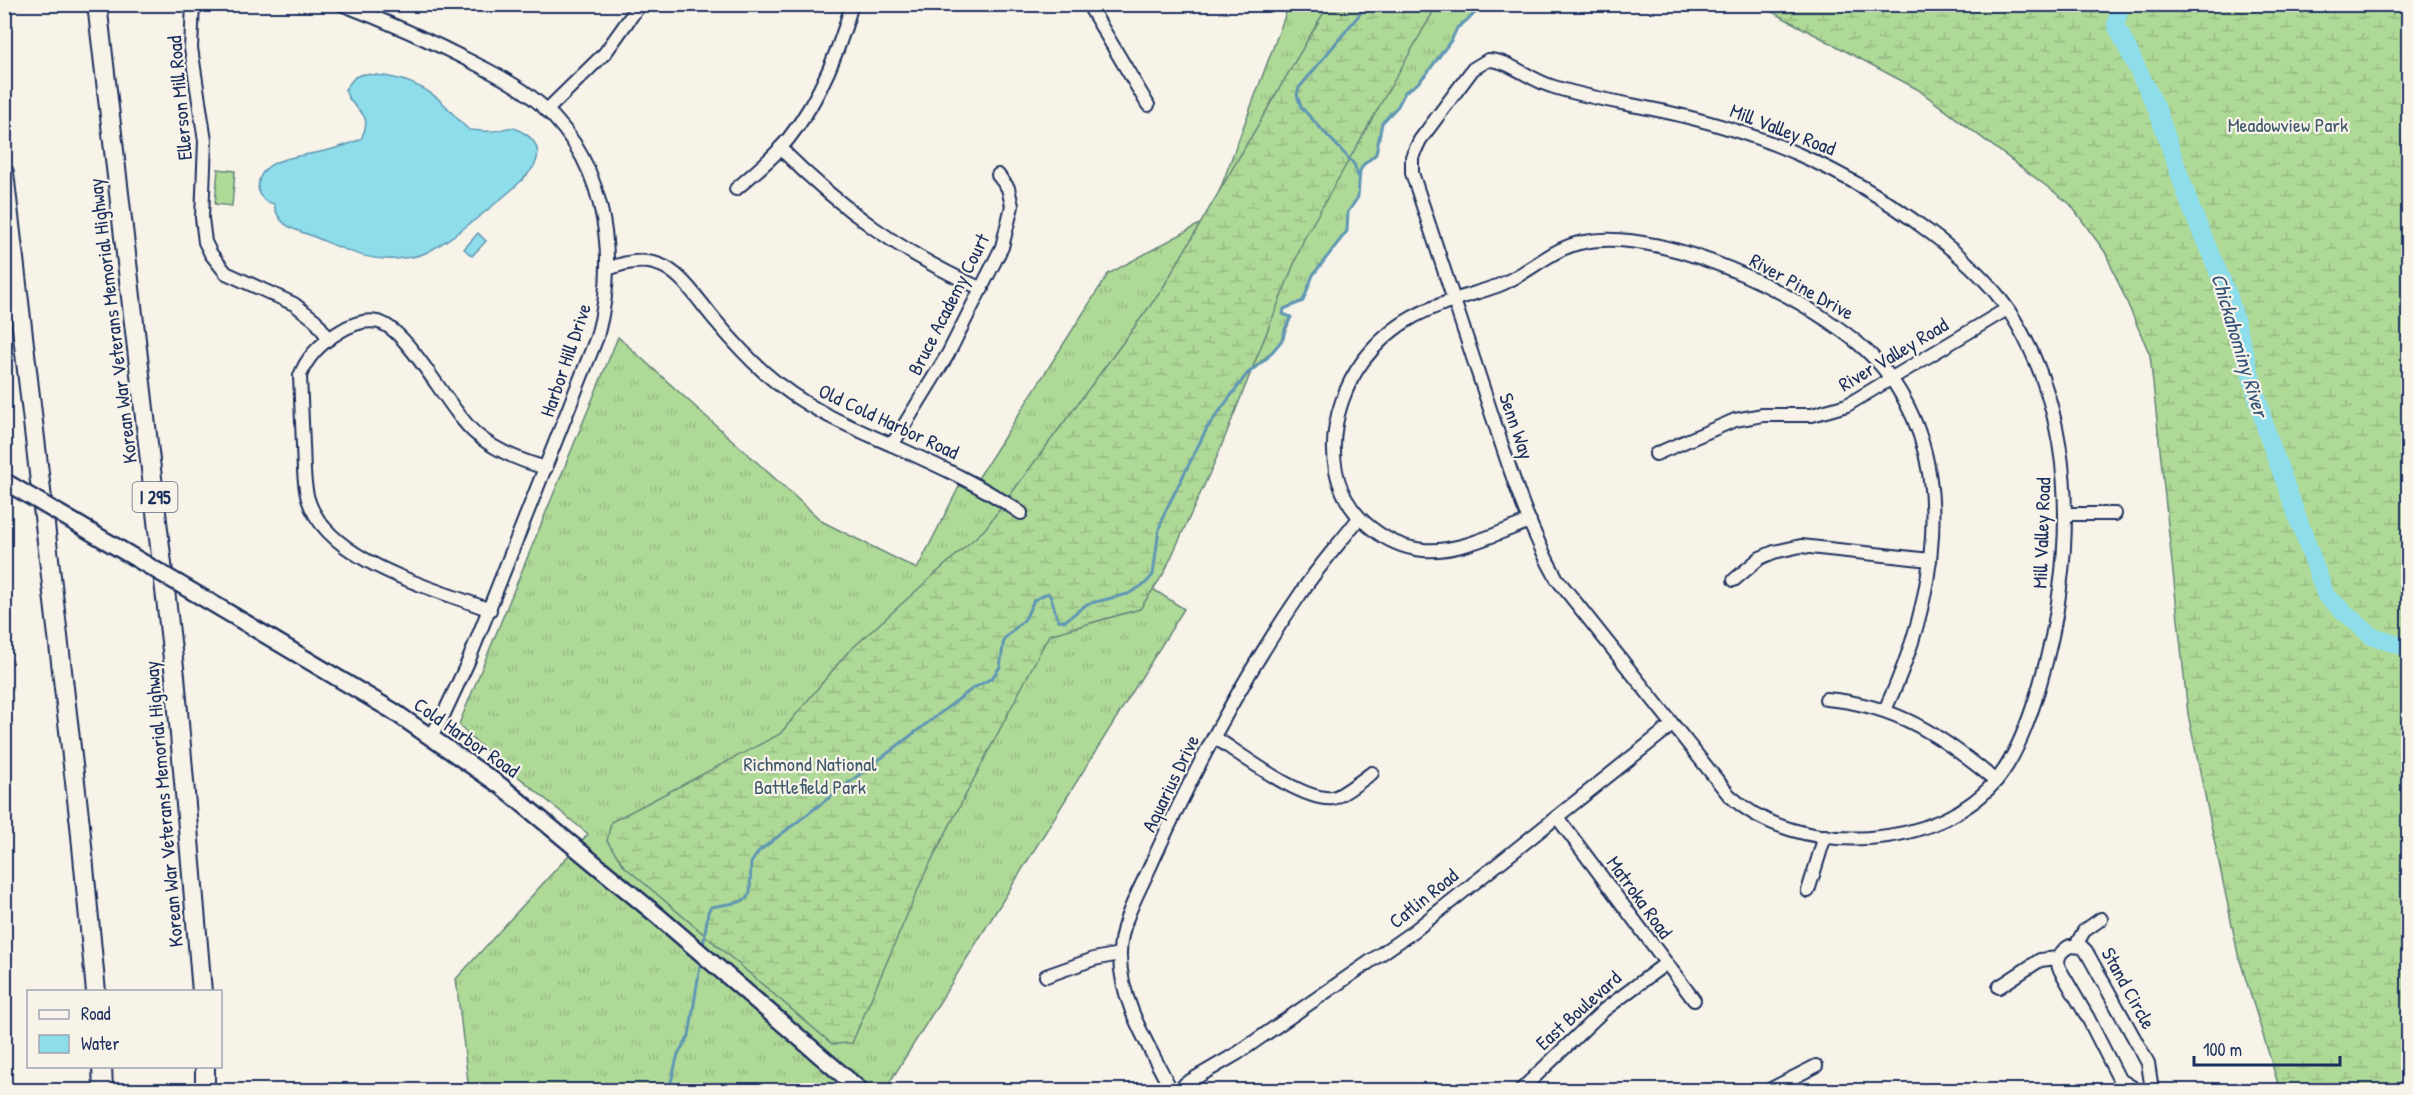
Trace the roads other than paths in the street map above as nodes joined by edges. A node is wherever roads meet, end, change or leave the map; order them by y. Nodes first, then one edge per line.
1 (97, 4) edge
2 (193, 4) edge
3 (341, 4) edge
4 (640, 4) edge
5 (852, 4) edge
6 (1088, 4) edge
7 (1148, 105) dead end
8 (547, 110) junction
9 (1442, 112) joint
10 (780, 148) junction
11 (4, 173) edge
12 (998, 175) dead end
13 (736, 189) dead end
14 (608, 269) junction
15 (982, 290) junction
16 (1454, 299) junction
17 (2007, 309) junction
18 (329, 339) junction
19 (1891, 379) junction
20 (892, 445) junction
21 (1656, 454) dead end
22 (546, 468) junction
23 (4, 481) edge
24 (1022, 513) dead end
25 (2065, 514) junction
26 (2115, 514) dead end
27 (1359, 518) junction
28 (1530, 521) junction
29 (1930, 560) junction
30 (1734, 580) dead end
31 (490, 610) junction
32 (1826, 699) dead end
33 (1885, 710) junction
34 (1672, 725) junction
35 (431, 736) junction
36 (1214, 737) junction
37 (1372, 773) dead end
38 (1996, 781) junction
39 (1557, 817) junction
40 (1825, 836) junction
41 (1808, 891) dead end
42 (2101, 919) dead end
43 (2076, 945) junction
44 (1119, 954) junction
45 (2058, 958) junction
46 (1665, 964) junction
47 (1046, 976) dead end
48 (1999, 987) dead end
49 (96, 990) edge
50 (202, 990) edge
51 (1694, 1000) dead end
52 (1816, 1066) dead end
53 (102, 1068) edge
54 (205, 1068) edge
55 (1182, 1087) edge
56 (1786, 1087) edge
57 (1166, 1089) edge
58 (104, 1090) edge
59 (205, 1090) edge
60 (860, 1090) edge
61 (1521, 1090) edge
62 (1769, 1090) edge
63 (2137, 1090) edge
64 (2152, 1090) edge

1 - 50 highway, Korean War Veterans Memorial Highway / I 295
2 - 18 street, Ellerson Mill Road
3 - 8 street, Harbor Hill Drive
4 - 8 street
5 - 10 street
6 - 7 street
8 - 14 street, Harbor Hill Drive
9 - 16 street, Senn Way
9 - 17 street, Mill Valley Road
10 - 13 street
10 - 15 street
11 - 49 highway
12 - 15 street, Bruce Academy Court
14 - 20 street, Old Cold Harbor Road
14 - 22 street, Harbor Hill Drive
15 - 20 street, Bruce Academy Court
16 - 19 street, River Pine Drive
16 - 27 street, River Pine Drive
16 - 28 street, Senn Way
17 - 19 street, River Valley Road
17 - 25 street, Mill Valley Road
18 - 22 street
18 - 31 street
19 - 21 street, River Valley Road
19 - 29 street, River Pine Drive
20 - 24 street, Old Cold Harbor Road
22 - 31 street, Harbor Hill Drive
23 - 35 main road, Cold Harbor Road, bridge
25 - 26 street
25 - 38 street, Mill Valley Road
27 - 28 street
27 - 36 street, Aquarius Drive
28 - 34 street, Senn Way
29 - 30 street
29 - 33 street, River Pine Drive
31 - 35 street, Harbor Hill Drive
32 - 33 street
33 - 38 street
34 - 39 street, Catlin Road
34 - 40 street, Mill Valley Road
35 - 60 main road, Cold Harbor Road
36 - 37 street
36 - 44 street, Aquarius Drive
38 - 40 street, Mill Valley Road
39 - 46 street, Matroka Road
39 - 55 street, Catlin Road
40 - 41 street
42 - 43 street
43 - 45 street, Stand Circle
43 - 64 street, Stand Circle
44 - 47 street
44 - 57 street, Aquarius Drive
45 - 48 street, Stand Circle
45 - 63 street
46 - 51 street, Matroka Road
46 - 61 street, East Boulevard
52 - 56 street
53 - 58 highway
54 - 59 highway
55 - 57 street, Catlin Road
56 - 62 street

